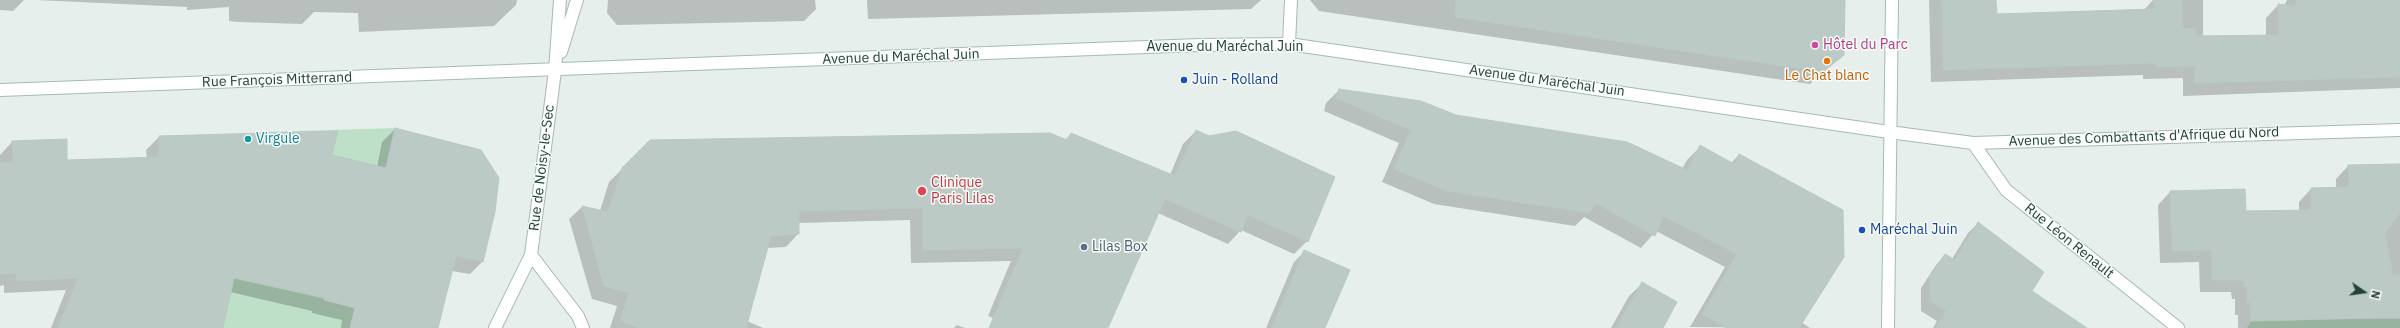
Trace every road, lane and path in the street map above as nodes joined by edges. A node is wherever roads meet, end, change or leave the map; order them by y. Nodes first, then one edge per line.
1 (560, 0) edge
2 (577, 0) edge
3 (1291, 0) edge
4 (1892, 0) edge
5 (1289, 44) junction
6 (555, 71) junction
7 (0, 90) edge
8 (2400, 130) edge
9 (1890, 132) junction
10 (1973, 143) junction
11 (531, 254) junction
12 (495, 328) edge
13 (583, 328) edge
14 (1888, 328) edge
15 (2178, 328) edge

1 - 6 street, Rue de Noisy-le-Sec
2 - 6 street
3 - 5 street
4 - 9 street
5 - 6 street, Avenue du Maréchal Juin
5 - 9 street, Avenue du Maréchal Juin
6 - 7 street, Rue François Mitterrand
6 - 11 street, Rue de Noisy-le-Sec
8 - 10 street, Avenue des Combattants d'Afrique du Nord
9 - 10 street, Avenue des Combattants d'Afrique du Nord
9 - 14 street
10 - 15 street, Rue Léon Renault
11 - 12 street, Rue de Noisy-le-Sec
11 - 13 street

